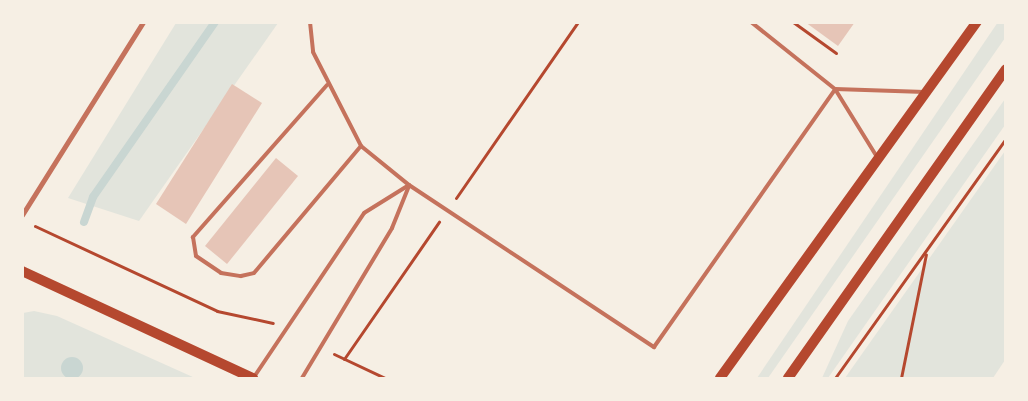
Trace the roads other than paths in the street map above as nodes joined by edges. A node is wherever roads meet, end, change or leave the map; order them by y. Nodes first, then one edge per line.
1 (143, 22) edge
2 (310, 22) edge
3 (751, 22) edge
4 (976, 22) edge
5 (1006, 69) edge
6 (327, 85) junction
7 (834, 89) junction
8 (928, 93) junction
9 (361, 146) junction
10 (878, 159) junction
11 (409, 185) junction
12 (22, 215) edge
13 (22, 271) edge
14 (253, 378) edge
15 (302, 378) edge
16 (720, 378) edge
17 (788, 378) edge

1 - 12 street
2 - 6 lane
3 - 7 lane
4 - 8 main road
5 - 17 main road
6 - 9 lane
6 - 9 lane
7 - 8 lane
7 - 10 lane
7 - 11 lane
8 - 10 main road
9 - 11 lane
10 - 16 main road
11 - 14 lane
11 - 15 lane
13 - 14 main road

